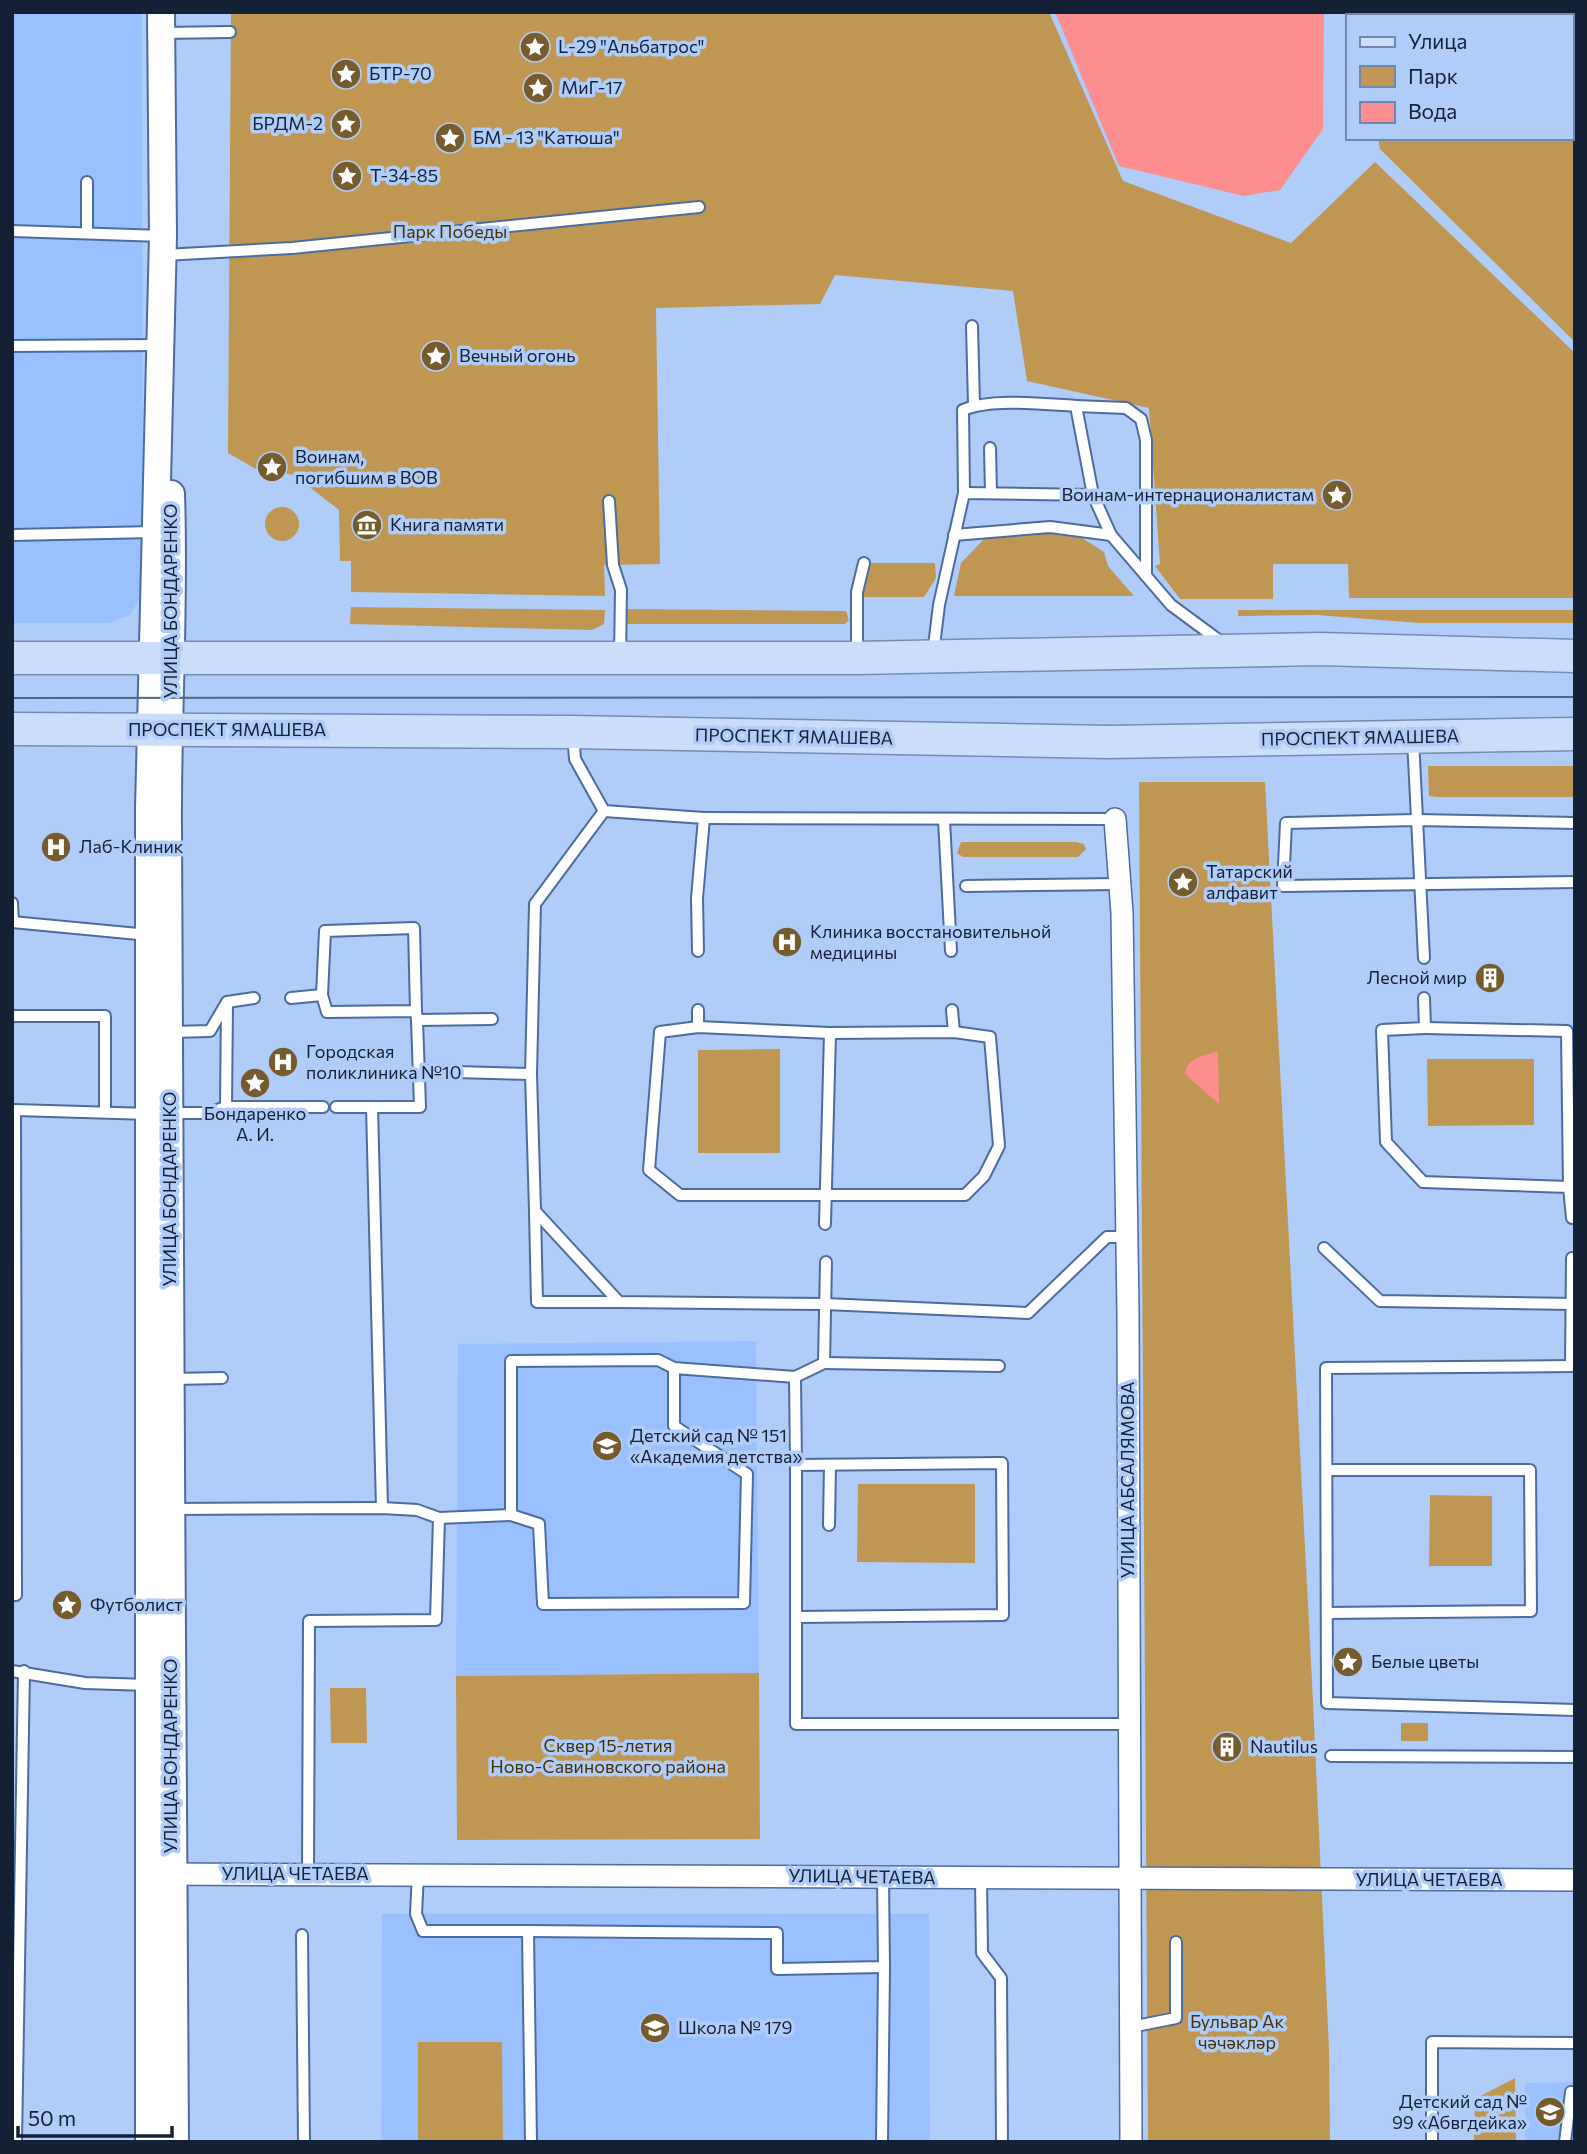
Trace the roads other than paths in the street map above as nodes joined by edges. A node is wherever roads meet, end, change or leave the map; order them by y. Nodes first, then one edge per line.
1 (161, 23) edge
2 (230, 32) dead end
3 (87, 182) dead end
4 (699, 207) dead end
5 (12, 231) edge
6 (87, 233) junction
7 (164, 246) junction
8 (972, 326) dead end
9 (160, 345) junction
10 (12, 346) edge
11 (974, 405) junction
12 (1076, 406) junction
13 (990, 448) dead end
14 (964, 493) junction
15 (991, 493) junction
16 (1093, 495) junction
17 (609, 501) dead end
18 (154, 533) junction
19 (12, 535) edge
20 (954, 535) junction
21 (1111, 535) junction
22 (864, 563) dead end
23 (1146, 576) junction
24 (1232, 650) junction
25 (933, 656) junction
26 (1575, 656) edge
27 (12, 658) edge
28 (162, 658) junction
29 (857, 658) junction
30 (620, 659) junction
31 (12, 729) edge
32 (160, 730) junction
33 (573, 732) junction
34 (1575, 734) edge
35 (1413, 736) junction
36 (604, 811) junction
37 (704, 818) junction
38 (1115, 819) joint
39 (944, 820) junction
40 (1415, 820) junction
41 (1575, 823) edge
42 (1421, 882) junction
43 (1575, 882) edge
44 (1119, 884) junction
45 (966, 886) dead end
46 (12, 903) edge
47 (12, 922) edge
48 (149, 935) junction
49 (698, 951) dead end
50 (951, 951) dead end
51 (1424, 958) dead end
52 (322, 995) junction
53 (291, 998) dead end
54 (1424, 998) dead end
55 (254, 999) dead end
56 (227, 1002) junction
57 (698, 1010) dead end
58 (953, 1010) dead end
59 (12, 1016) edge
60 (416, 1016) junction
61 (492, 1019) dead end
62 (698, 1027) junction
63 (1425, 1028) junction
64 (1571, 1031) edge
65 (171, 1032) junction
66 (954, 1032) junction
67 (831, 1033) junction
68 (419, 1071) junction
69 (531, 1074) junction
70 (226, 1107) junction
71 (323, 1107) dead end
72 (336, 1107) dead end
73 (372, 1107) junction
74 (105, 1112) junction
75 (159, 1114) junction
76 (1572, 1187) edge
77 (826, 1196) junction
78 (535, 1211) junction
79 (1572, 1218) dead end
80 (825, 1224) dead end
81 (1127, 1237) junction
82 (1324, 1248) dead end
83 (1572, 1258) dead end
84 (826, 1262) dead end
85 (619, 1302) junction
86 (1573, 1303) edge
87 (825, 1304) junction
88 (14, 1327) edge
89 (824, 1363) junction
90 (999, 1366) dead end
91 (1573, 1366) edge
92 (674, 1368) junction
93 (795, 1377) junction
94 (222, 1378) dead end
95 (171, 1379) junction
96 (796, 1465) junction
97 (830, 1465) junction
98 (1327, 1470) junction
99 (382, 1508) junction
100 (171, 1509) junction
101 (511, 1515) junction
102 (439, 1518) junction
103 (829, 1525) dead end
104 (12, 1595) edge
105 (1327, 1614) junction
106 (796, 1617) junction
107 (18, 1671) edge
108 (160, 1685) junction
109 (1575, 1710) edge
110 (1129, 1724) junction
111 (1331, 1756) dead end
112 (1575, 1757) edge
113 (160, 1874) junction
114 (308, 1874) junction
115 (418, 1874) junction
116 (883, 1877) junction
117 (1129, 1878) junction
118 (981, 1879) junction
119 (1575, 1880) edge
120 (528, 1931) junction
121 (302, 1935) dead end
122 (1176, 1942) dead end
123 (884, 1967) junction
124 (1130, 2027) junction
125 (1575, 2043) edge
126 (1575, 2092) edge
127 (16, 2142) edge
128 (149, 2142) edge
129 (175, 2142) edge
130 (304, 2142) edge
131 (531, 2142) edge
132 (882, 2142) edge
133 (1002, 2142) edge
134 (1131, 2142) edge
135 (1432, 2142) edge
136 (1565, 2142) edge

1 - 2 lane
1 - 7 street, УЛИЦА БОНДАРЕНКО
3 - 6 lane
4 - 7 lane
5 - 6 lane
6 - 7 lane
7 - 9 street, УЛИЦА БОНДАРЕНКО
7 - 28 street, УЛИЦА БОНДАРЕНКО
8 - 11 lane
9 - 10 lane
9 - 18 street, УЛИЦА БОНДАРЕНКО
11 - 12 lane
11 - 14 lane
12 - 16 lane
12 - 23 lane
13 - 15 lane
14 - 15 lane
14 - 20 lane
15 - 16 lane
16 - 21 lane
17 - 30 lane
18 - 19 lane
18 - 28 street, УЛИЦА БОНДАРЕНКО
20 - 21 lane
20 - 25 lane
21 - 23 lane
22 - 29 lane
23 - 24 lane
24 - 25 main road
24 - 26 main road
25 - 29 main road
27 - 28 main road
28 - 30 main road
28 - 32 street, УЛИЦА БОНДАРЕНКО
29 - 30 main road
31 - 32 main road, ПРОСПЕКТ ЯМАШЕВА
32 - 33 main road, ПРОСПЕКТ ЯМАШЕВА
32 - 48 street, УЛИЦА БОНДАРЕНКО
32 - 65 street, УЛИЦА БОНДАРЕНКО
33 - 35 main road, ПРОСПЕКТ ЯМАШЕВА
33 - 36 lane
34 - 35 main road, ПРОСПЕКТ ЯМАШЕВА
35 - 40 lane
36 - 37 lane
36 - 69 lane
37 - 39 lane
37 - 49 lane
38 - 39 lane
38 - 44 street, УЛИЦА АБСАЛЯМОВА
39 - 50 lane
40 - 41 lane
40 - 42 lane
40 - 42 lane
42 - 43 lane
42 - 51 lane
44 - 45 lane
44 - 81 street, УЛИЦА АБСАЛЯМОВА
46 - 47 lane
47 - 48 lane
48 - 75 street, УЛИЦА БОНДАРЕНКО
52 - 53 lane
52 - 60 lane
52 - 60 lane
54 - 63 lane
55 - 56 lane
56 - 65 lane
56 - 70 lane
57 - 62 lane
58 - 66 lane
59 - 74 lane
60 - 61 lane
60 - 68 lane
62 - 67 lane
62 - 77 lane
63 - 64 lane
63 - 76 lane
64 - 76 lane
65 - 75 street, УЛИЦА БОНДАРЕНКО
66 - 67 lane
66 - 77 lane
67 - 77 lane
68 - 69 lane
68 - 73 lane
69 - 78 lane
70 - 71 lane
70 - 75 lane
72 - 73 lane
73 - 99 lane
74 - 75 lane
74 - 88 lane
75 - 95 street, УЛИЦА БОНДАРЕНКО
75 - 108 street, УЛИЦА БОНДАРЕНКО
76 - 79 lane
77 - 80 lane
78 - 85 lane
78 - 85 lane
81 - 87 lane
81 - 110 street, УЛИЦА АБСАЛЯМОВА
82 - 86 lane
83 - 86 lane
84 - 87 lane
85 - 87 lane
86 - 91 lane
87 - 89 lane
88 - 104 lane
89 - 90 lane
89 - 93 lane
91 - 98 lane
92 - 93 lane
92 - 101 lane
92 - 101 lane
93 - 96 lane
94 - 95 lane
95 - 100 street, УЛИЦА БОНДАРЕНКО
96 - 97 lane
96 - 106 lane
97 - 103 lane
97 - 106 lane
98 - 105 lane
98 - 105 lane
99 - 100 lane
99 - 102 lane
100 - 108 street, УЛИЦА БОНДАРЕНКО
101 - 102 lane
102 - 114 lane
105 - 109 lane
106 - 110 lane
107 - 108 lane
107 - 127 lane
108 - 113 street, УЛИЦА БОНДАРЕНКО
110 - 117 street, УЛИЦА АБСАЛЯМОВА
111 - 112 lane
113 - 114 street, УЛИЦА ЧЕТАЕВА
113 - 128 street, УЛИЦА БОНДАРЕНКО
113 - 129 street, УЛИЦА БОНДАРЕНКО
114 - 115 street, УЛИЦА ЧЕТАЕВА
115 - 116 street, УЛИЦА ЧЕТАЕВА
115 - 120 lane
116 - 118 street, УЛИЦА ЧЕТАЕВА
116 - 123 lane
117 - 118 street, УЛИЦА ЧЕТАЕВА
117 - 119 street, УЛИЦА ЧЕТАЕВА
117 - 124 street, УЛИЦА АБСАЛЯМОВА
118 - 133 lane
120 - 123 lane
120 - 131 lane
121 - 130 lane
122 - 124 lane
123 - 132 lane
124 - 134 street, УЛИЦА АБСАЛЯМОВА
125 - 135 lane
126 - 136 lane

